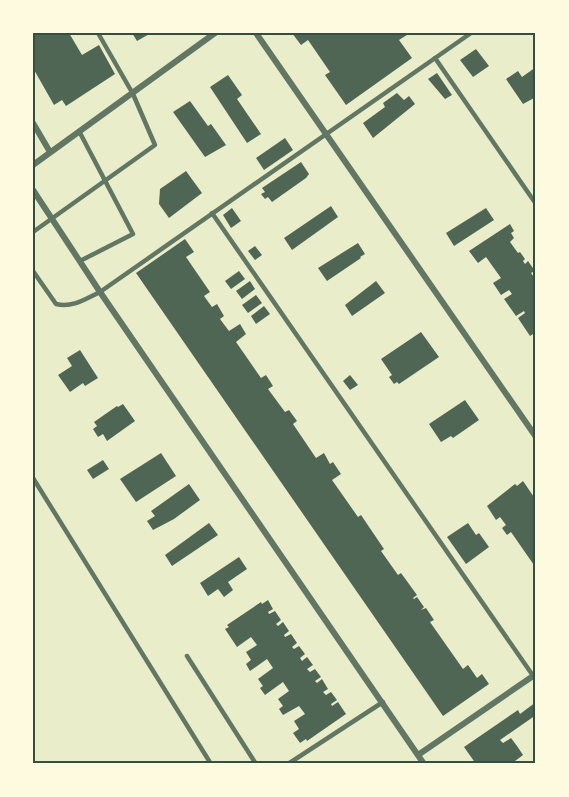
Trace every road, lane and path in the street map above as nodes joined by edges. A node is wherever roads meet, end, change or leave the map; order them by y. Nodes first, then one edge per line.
1 (98, 33) edge
2 (256, 33) edge
3 (471, 33) edge
4 (211, 34) edge
5 (435, 58) junction
6 (133, 94) junction
7 (33, 123) edge
8 (79, 132) junction
9 (326, 134) junction
10 (50, 152) junction
11 (33, 165) edge
12 (105, 182) junction
13 (33, 190) edge
14 (536, 204) edge
15 (213, 213) junction
16 (52, 218) junction
17 (33, 232) edge
18 (80, 261) junction
19 (33, 271) edge
20 (100, 292) junction
21 (536, 437) edge
22 (33, 478) edge
23 (187, 656) dead end
24 (535, 677) edge
25 (382, 702) junction
26 (418, 755) junction
27 (211, 764) edge
28 (256, 764) edge
29 (288, 764) edge
30 (424, 764) edge

1 - 6 lane
2 - 9 street
3 - 5 lane
4 - 6 street
5 - 9 lane
5 - 14 lane
6 - 8 street
6 - 12 lane
7 - 10 street
8 - 10 street
8 - 12 lane
9 - 15 lane
9 - 21 street
10 - 11 street
12 - 16 lane
12 - 18 lane
13 - 16 street
15 - 20 lane
15 - 24 lane
16 - 17 lane
16 - 18 street
18 - 20 street
19 - 20 lane
20 - 25 street
22 - 27 lane
23 - 28 lane
24 - 26 street
25 - 26 street
25 - 29 lane
26 - 30 street

